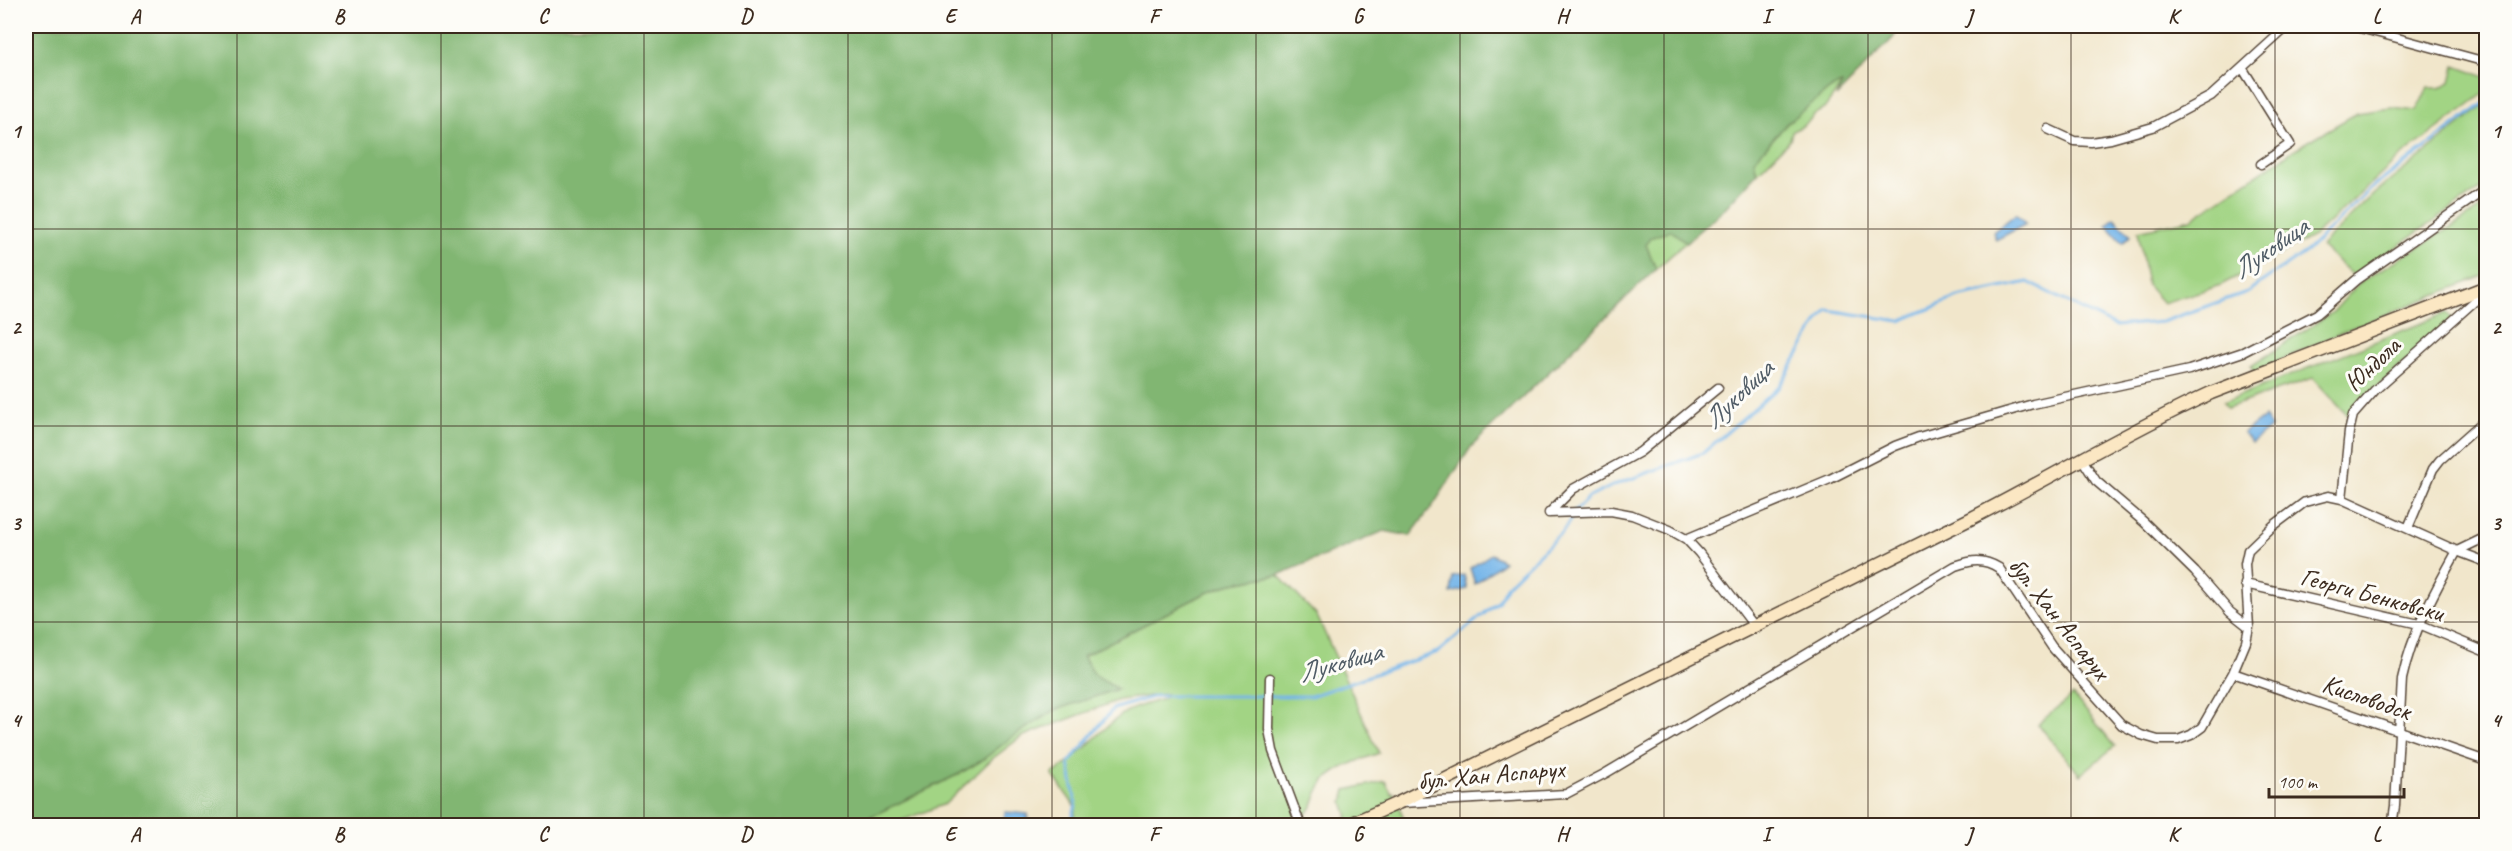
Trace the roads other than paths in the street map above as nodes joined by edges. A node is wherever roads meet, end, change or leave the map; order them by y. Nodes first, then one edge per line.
1 (2288, 26) edge
2 (2353, 26) edge
3 (2487, 62) edge
4 (2243, 69) junction
5 (2048, 129) dead end
6 (2261, 164) dead end
7 (2487, 189) edge
8 (2487, 289) edge
9 (1718, 388) dead end
10 (2487, 418) edge
11 (2082, 459) junction
12 (2342, 499) junction
13 (2408, 528) junction
14 (2487, 537) edge
15 (1686, 539) junction
16 (2457, 551) junction
17 (2487, 562) edge
18 (2245, 584) junction
19 (2419, 624) junction
20 (1755, 627) junction
21 (2249, 627) junction
22 (2487, 652) edge
23 (2234, 673) junction
24 (1270, 683) dead end
25 (2400, 730) junction
26 (2487, 761) edge
27 (1398, 803) junction
28 (1301, 825) edge
29 (1346, 825) edge
30 (2395, 825) edge

1 - 4 street
2 - 3 street
4 - 5 street
4 - 6 street
7 - 15 street
8 - 11 main road, Юндола
8 - 12 street, Юндола
9 - 15 street
10 - 13 street
11 - 20 main road, Юндола
11 - 21 street
12 - 13 street, бул. Хан Аспарух
12 - 18 street, бул. Хан Аспарух
13 - 16 street, бул. Хан Аспарух
14 - 16 street
15 - 20 street
16 - 17 street, бул. Хан Аспарух
16 - 19 street
18 - 19 street, Георги Бенковски
18 - 21 street, бул. Хан Аспарух
19 - 22 street, Георги Бенковски
19 - 25 street
20 - 27 main road, Юндола
21 - 23 street, бул. Хан Аспарух
23 - 25 street, Кисловодск
23 - 27 street, бул. Хан Аспарух
24 - 28 street
25 - 26 street, Кисловодск
25 - 30 street
27 - 29 main road, Юндола

